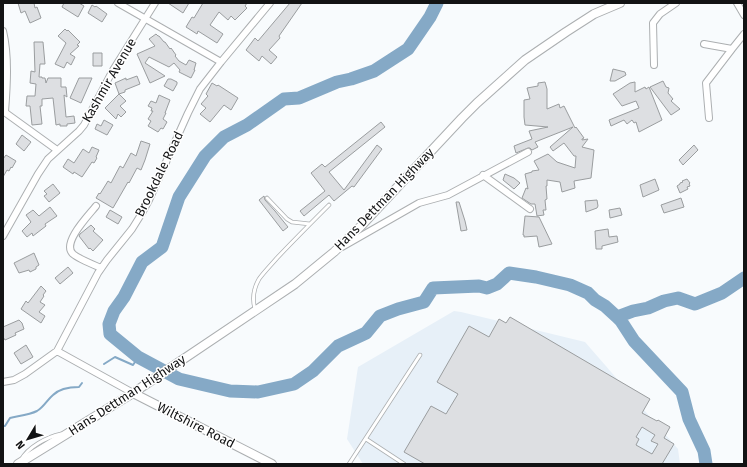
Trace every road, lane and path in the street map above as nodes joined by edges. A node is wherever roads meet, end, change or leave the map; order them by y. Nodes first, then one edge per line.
1 (118, 3) edge
2 (155, 3) edge
3 (270, 3) edge
4 (620, 3) edge
5 (676, 3) edge
6 (737, 3) edge
7 (744, 15) edge
8 (145, 19) junction
9 (3, 31) edge
10 (744, 34) edge
11 (704, 44) dead end
12 (732, 49) junction
13 (221, 62) junction
14 (654, 65) dead end
15 (4, 112) edge
16 (710, 118) dead end
17 (57, 150) junction
18 (528, 152) dead end
19 (483, 175) junction
20 (267, 198) dead end
21 (329, 205) dead end
22 (96, 206) dead end
23 (530, 210) dead end
24 (310, 224) junction
25 (3, 236) edge
26 (334, 252) junction
27 (101, 268) junction
28 (256, 310) junction
29 (57, 351) junction
30 (420, 355) dead end
31 (3, 382) edge
32 (133, 393) junction
33 (366, 439) junction
34 (19, 464) edge
35 (272, 464) edge
36 (350, 464) edge
37 (404, 464) edge

1 - 8 street
2 - 8 street, Kashmir Avenue
3 - 13 street, Brookdale Road
4 - 26 street, Hans Dettman Highway
5 - 14 street
6 - 7 street
8 - 13 street
8 - 17 street, Kashmir Avenue
9 - 15 street
10 - 12 street
11 - 12 street
12 - 16 street
13 - 27 street, Brookdale Road
15 - 17 street
17 - 25 street, Kashmir Avenue
18 - 19 street
19 - 23 street
19 - 26 street
20 - 24 lane
21 - 24 lane
22 - 27 street
24 - 28 lane
26 - 28 street, Hans Dettman Highway
27 - 29 street, Brookdale Road
28 - 32 street, Hans Dettman Highway
29 - 31 street
29 - 32 street, Wiltshire Road
30 - 33 lane
32 - 34 street, Hans Dettman Highway
32 - 35 street, Wiltshire Road
33 - 36 lane
33 - 37 lane

